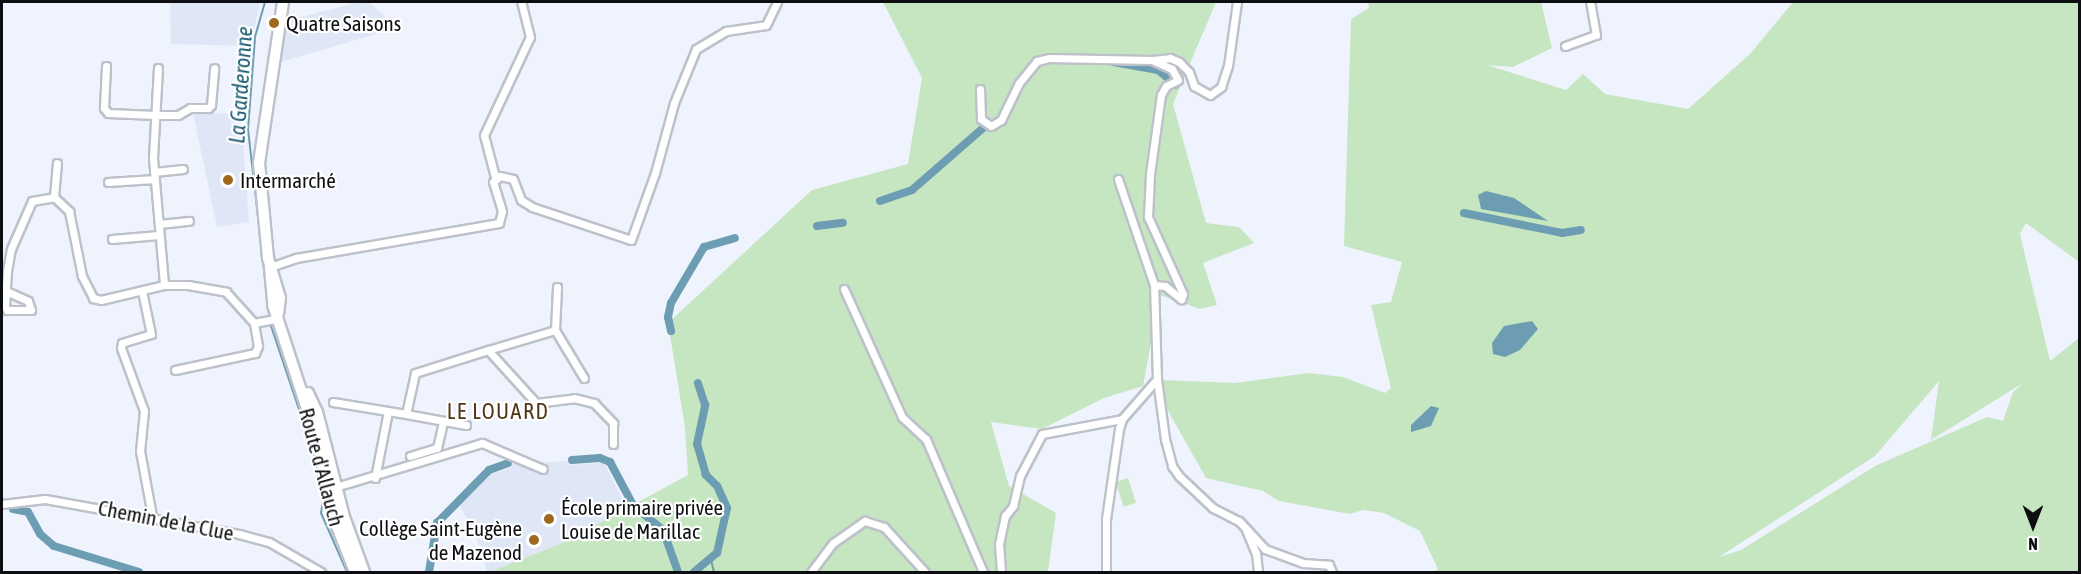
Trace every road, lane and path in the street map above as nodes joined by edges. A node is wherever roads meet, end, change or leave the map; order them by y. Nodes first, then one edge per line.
1 (283, 2) edge
2 (520, 2) edge
3 (777, 2) edge
4 (1237, 2) edge
5 (1590, 2) edge
6 (1565, 46) dead end
7 (1152, 60) junction
8 (106, 66) dead end
9 (158, 68) dead end
10 (214, 68) dead end
11 (980, 89) dead end
12 (156, 115) junction
13 (57, 163) dead end
14 (183, 170) dead end
15 (155, 175) junction
16 (495, 177) junction
17 (1118, 179) dead end
18 (108, 182) dead end
19 (54, 197) junction
20 (189, 221) dead end
21 (159, 224) junction
22 (159, 235) junction
23 (112, 239) dead end
24 (270, 267) junction
25 (164, 285) junction
26 (1154, 285) junction
27 (4, 286) edge
28 (557, 287) dead end
29 (844, 289) dead end
30 (142, 291) junction
31 (279, 316) junction
32 (254, 323) junction
33 (555, 330) junction
34 (488, 350) junction
35 (175, 370) dead end
36 (584, 378) dead end
37 (1156, 379) junction
38 (333, 402) dead end
39 (388, 411) junction
40 (406, 414) junction
41 (1122, 419) junction
42 (443, 421) junction
43 (466, 425) dead end
44 (613, 444) dead end
45 (410, 456) dead end
46 (543, 469) dead end
47 (375, 478) junction
48 (332, 488) junction
49 (2, 504) edge
50 (152, 516) junction
51 (1239, 520) junction
52 (321, 573) edge
53 (355, 573) edge
54 (364, 573) edge
55 (811, 573) edge
56 (925, 573) edge
57 (983, 573) edge
58 (1001, 573) edge
59 (1106, 573) edge
60 (1258, 573) edge
61 (1332, 573) edge

1 - 24 main road, Route d'Allauch
2 - 16 street
3 - 16 street
4 - 7 street
5 - 6 street
7 - 11 street
7 - 26 street
8 - 12 street
9 - 12 street
10 - 12 street
12 - 15 street
13 - 19 street
14 - 15 street
15 - 18 street
15 - 21 street
16 - 24 street
17 - 26 street
19 - 27 street
19 - 30 street
20 - 21 street
21 - 22 street
22 - 23 street
22 - 25 street
24 - 31 main road, Route d'Allauch
25 - 30 street
25 - 32 street
26 - 37 street
27 - 27 street
28 - 33 street
29 - 57 street
30 - 50 street
31 - 32 street
31 - 48 main road, Route d'Allauch
32 - 35 street
33 - 34 street
33 - 36 street
34 - 40 street
34 - 44 street
37 - 41 street
37 - 51 street
38 - 39 street
39 - 40 street
39 - 47 street
40 - 42 street
41 - 58 street
41 - 59 street
42 - 43 street
42 - 45 street
46 - 47 street
47 - 48 street
48 - 53 main road, Route d'Allauch
48 - 54 main road, Route d'Allauch
49 - 50 street, Chemin de la Clue
50 - 52 street, Chemin de la Clue
51 - 60 street
51 - 61 street
55 - 56 street

